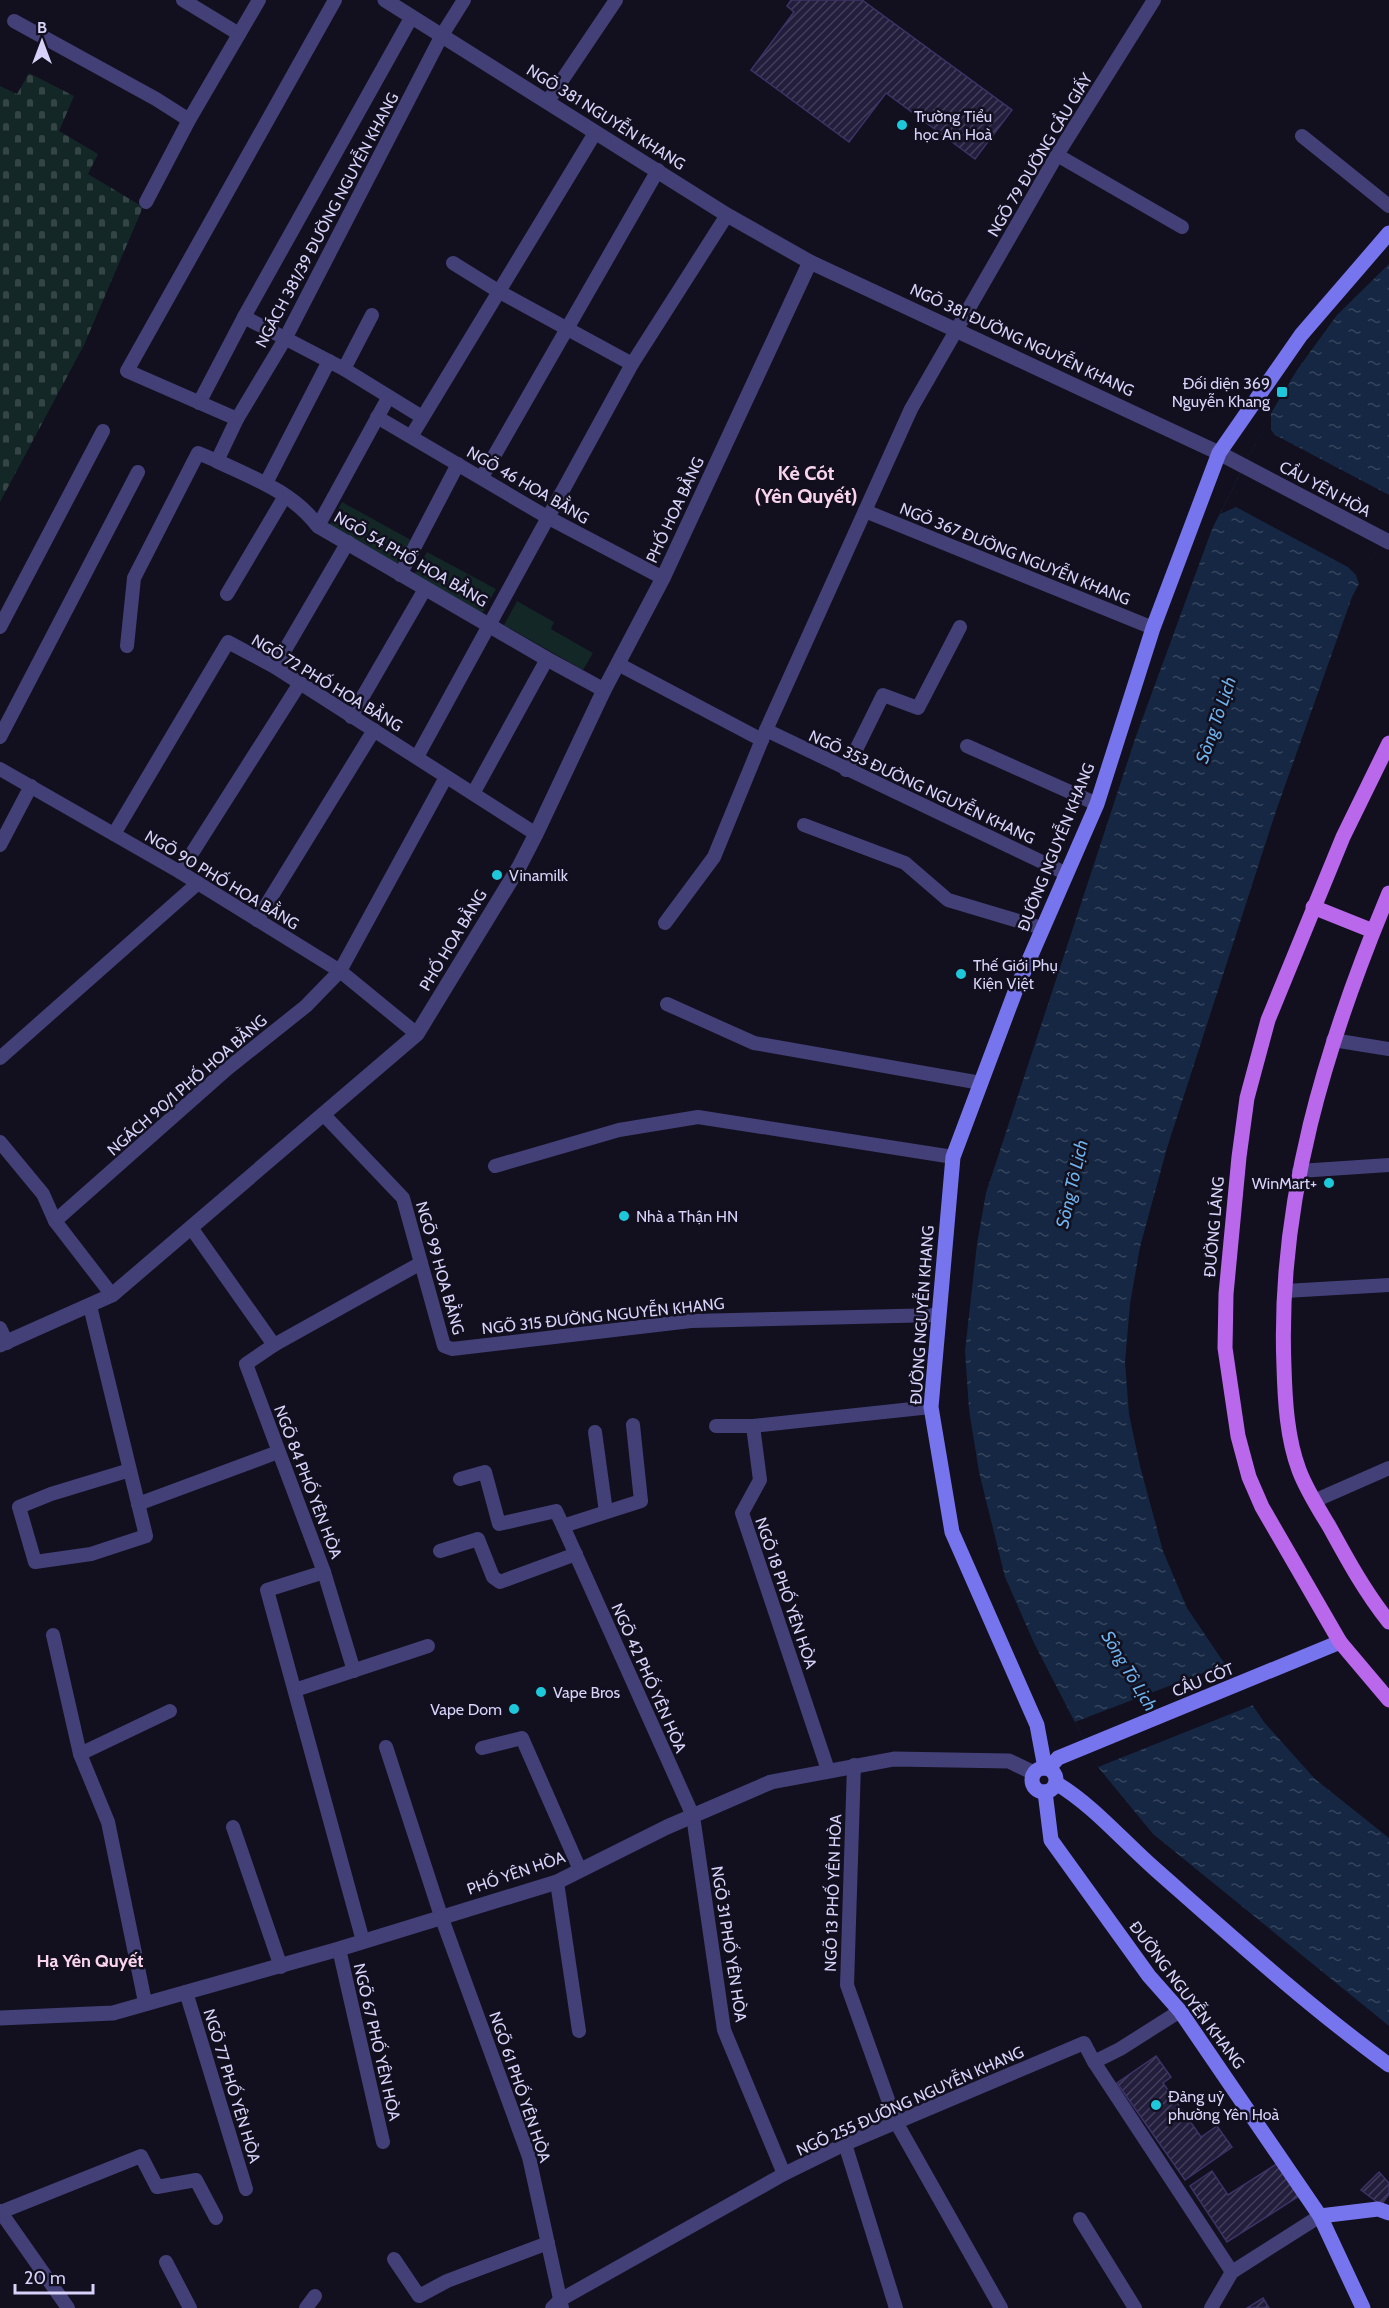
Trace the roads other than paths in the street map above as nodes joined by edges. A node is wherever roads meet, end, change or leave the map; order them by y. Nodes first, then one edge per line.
1 (183, 0) edge
2 (259, 0) edge
3 (335, 0) edge
4 (384, 0) edge
5 (464, 0) edge
6 (616, 0) edge
7 (1154, 0) edge
8 (411, 18) junction
9 (14, 21) dead end
10 (240, 34) junction
11 (442, 35) junction
12 (548, 101) junction
13 (189, 120) junction
14 (595, 133) junction
15 (1302, 136) dead end
16 (1057, 155) junction
17 (657, 170) junction
18 (146, 202) dead end
19 (1389, 206) edge
20 (727, 215) junction
21 (1182, 227) dead end
22 (1389, 233) edge
23 (810, 262) junction
24 (453, 263) dead end
25 (498, 291) junction
26 (372, 315) dead end
27 (243, 317) junction
28 (566, 327) junction
29 (957, 329) junction
30 (285, 339) junction
31 (329, 362) junction
32 (632, 364) junction
33 (344, 369) junction
34 (388, 398) junction
35 (199, 403) junction
36 (378, 417) junction
37 (422, 417) junction
38 (237, 419) junction
39 (103, 432) dead end
40 (412, 435) junction
41 (1219, 453) junction
42 (217, 461) junction
43 (458, 464) junction
44 (1245, 467) joint
45 (138, 472) dead end
46 (482, 477) junction
47 (266, 483) junction
48 (285, 495) junction
49 (865, 511) junction
50 (547, 518) junction
51 (318, 526) junction
52 (1386, 541) edge
53 (348, 542) junction
54 (400, 575) junction
55 (663, 578) junction
56 (425, 589) junction
57 (227, 594) dead end
58 (488, 624) junction
59 (0, 627) edge
60 (960, 627) dead end
61 (1153, 628) junction
62 (127, 645) dead end
63 (547, 659) junction
64 (618, 664) junction
65 (275, 667) junction
66 (300, 683) junction
67 (604, 690) junction
68 (351, 717) junction
69 (374, 730) junction
70 (764, 735) junction
71 (0, 737) edge
72 (1389, 743) edge
73 (967, 746) dead end
74 (417, 757) junction
75 (0, 769) edge
76 (846, 770) junction
77 (446, 777) junction
78 (31, 786) junction
79 (474, 792) junction
80 (1096, 804) junction
81 (804, 825) dead end
82 (114, 834) junction
83 (536, 834) junction
84 (0, 844) edge
85 (180, 872) junction
86 (1065, 873) junction
87 (198, 883) junction
88 (1389, 893) edge
89 (1313, 907) junction
90 (257, 920) junction
91 (665, 923) dead end
92 (1042, 928) junction
93 (1373, 931) junction
94 (340, 971) junction
95 (667, 1004) dead end
96 (417, 1034) junction
97 (1333, 1040) junction
98 (1389, 1049) edge
99 (0, 1058) edge
100 (981, 1083) junction
101 (324, 1115) junction
102 (0, 1142) edge
103 (953, 1157) junction
104 (1389, 1165) edge
105 (495, 1166) dead end
106 (1299, 1171) junction
107 (55, 1221) junction
108 (192, 1229) junction
109 (421, 1263) junction
110 (1389, 1285) edge
111 (1285, 1291) junction
112 (112, 1295) junction
113 (90, 1306) junction
114 (938, 1315) junction
115 (0, 1328) edge
116 (4, 1344) edge
117 (274, 1345) junction
118 (452, 1349) joint
119 (931, 1407) junction
120 (633, 1425) dead end
121 (716, 1425) dead end
122 (753, 1425) junction
123 (595, 1432) dead end
124 (278, 1452) junction
125 (630, 1452) dead end
126 (1389, 1468) edge
127 (130, 1470) junction
128 (460, 1479) dead end
129 (1314, 1501) junction
130 (634, 1503) junction
131 (138, 1504) junction
132 (606, 1512) junction
133 (563, 1526) junction
134 (440, 1551) dead end
135 (576, 1554) junction
136 (324, 1572) junction
137 (1389, 1622) edge
138 (53, 1635) dead end
139 (1340, 1642) junction
140 (428, 1646) dead end
141 (354, 1671) junction
142 (295, 1690) junction
143 (1389, 1700) edge
144 (170, 1711) dead end
145 (386, 1747) dead end
146 (482, 1748) dead end
147 (80, 1754) junction
148 (854, 1765) junction
149 (828, 1770) junction
150 (1043, 1770) junction
151 (1051, 1787) junction
152 (693, 1816) junction
153 (233, 1827) dead end
154 (580, 1870) junction
155 (557, 1882) junction
156 (441, 1916) junction
157 (363, 1941) junction
158 (339, 1949) junction
159 (281, 1966) junction
160 (186, 1992) junction
161 (146, 2002) junction
162 (1180, 2011) junction
163 (0, 2018) edge
164 (579, 2031) dead end
165 (1094, 2062) junction
166 (1389, 2065) edge
167 (896, 2122) junction
168 (383, 2142) dead end
169 (845, 2144) junction
170 (784, 2174) junction
171 (246, 2189) dead end
172 (0, 2211) edge
173 (1389, 2213) edge
174 (1320, 2216) junction
175 (216, 2218) dead end
176 (1080, 2219) dead end
177 (548, 2243) junction
178 (394, 2259) dead end
179 (166, 2262) dead end
180 (1232, 2272) junction
181 (315, 2296) dead end
182 (558, 2306) edge
183 (68, 2308) edge
184 (190, 2308) edge
185 (306, 2308) edge
186 (896, 2308) edge
187 (1001, 2308) edge
188 (1136, 2308) edge
189 (1211, 2308) edge
190 (1363, 2308) edge

1 - 10 lane
2 - 10 lane
3 - 35 lane
4 - 8 street, NGÕ 381 NGUYỄN KHANG
5 - 11 lane, NGÁCH 381/39 ĐƯỜNG NGUYỄN KHANG
6 - 12 lane
7 - 16 lane, NGÕ 79 ĐƯỜNG CẦU GIẤY
8 - 11 street, NGÕ 381 NGUYỄN KHANG
8 - 27 lane
9 - 13 lane
10 - 13 lane
11 - 12 street, NGÕ 381 NGUYỄN KHANG
11 - 30 lane, NGÁCH 381/39 ĐƯỜNG NGUYỄN KHANG
12 - 14 street, NGÕ 381 NGUYỄN KHANG
13 - 18 lane
14 - 17 street, NGÕ 381 NGUYỄN KHANG
14 - 25 lane
15 - 19 lane
16 - 21 lane
16 - 29 lane, NGÕ 79 ĐƯỜNG CẦU GIẤY
17 - 20 street, NGÕ 381 NGUYỄN KHANG
17 - 28 lane
20 - 23 street, NGÕ 381 NGUYỄN KHANG
20 - 32 lane
22 - 41 main road, ĐƯỜNG NGUYỄN KHANG
23 - 29 street, NGÕ 381 ĐƯỜNG NGUYỄN KHANG
23 - 55 street, PHỐ HOA BẰNG
24 - 25 lane
25 - 28 lane
25 - 37 lane
26 - 33 lane
27 - 30 lane
27 - 35 lane
28 - 32 lane
28 - 46 lane
29 - 41 street, NGÕ 381 ĐƯỜNG NGUYỄN KHANG
29 - 49 lane, NGÕ 79 ĐƯỜNG CẦU GIẤY
30 - 31 lane
30 - 38 lane, NGÁCH 381/39 ĐƯỜNG NGUYỄN KHANG
31 - 33 lane
31 - 47 lane
32 - 50 lane
33 - 34 lane
34 - 36 lane
34 - 37 lane
35 - 38 lane
36 - 40 lane, NGÕ 46 HOA BẰNG
36 - 51 lane
37 - 40 lane
38 - 42 lane, NGÁCH 381/39 ĐƯỜNG NGUYỄN KHANG
39 - 59 lane
40 - 43 lane, NGÕ 46 HOA BẰNG
41 - 44 street, NGÕ 381 ĐƯỜNG NGUYỄN KHANG
41 - 61 main road, ĐƯỜNG NGUYỄN KHANG
42 - 47 street, NGÕ 54 PHỐ HOA BẰNG
42 - 62 lane, NGÕ 54 PHỐ HOA BẰNG
43 - 46 lane, NGÕ 46 HOA BẰNG
43 - 54 lane
44 - 52 street, CẦU YÊN HÒA
45 - 71 lane
46 - 50 lane, NGÕ 46 HOA BẰNG
47 - 48 street, NGÕ 54 PHỐ HOA BẰNG
48 - 51 street, NGÕ 54 PHỐ HOA BẰNG
48 - 57 lane
49 - 61 lane, NGÕ 367 ĐƯỜNG NGUYỄN KHANG
49 - 70 lane, NGÕ 79 ĐƯỜNG CẦU GIẤY
50 - 55 lane, NGÕ 46 HOA BẰNG
50 - 58 lane
51 - 53 street, NGÕ 54 PHỐ HOA BẰNG
53 - 54 street, NGÕ 54 PHỐ HOA BẰNG
53 - 65 lane
54 - 56 street, NGÕ 54 PHỐ HOA BẰNG
55 - 64 street, PHỐ HOA BẰNG
56 - 58 street, NGÕ 54 PHỐ HOA BẰNG
56 - 68 lane
58 - 63 street, NGÕ 54 PHỐ HOA BẰNG
58 - 74 lane
60 - 76 lane
61 - 80 main road, ĐƯỜNG NGUYỄN KHANG
63 - 67 street, NGÕ 54 PHỐ HOA BẰNG
63 - 79 lane
64 - 67 street, PHỐ HOA BẰNG
64 - 70 lane, NGÕ 353 ĐƯỜNG NGUYỄN KHANG
65 - 66 lane, NGÕ 72 PHỐ HOA BẰNG
65 - 82 lane, NGÕ 72 PHỐ HOA BẰNG
66 - 68 lane, NGÕ 72 PHỐ HOA BẰNG
66 - 85 lane
67 - 83 street, PHỐ HOA BẰNG
68 - 69 lane, NGÕ 72 PHỐ HOA BẰNG
69 - 74 lane, NGÕ 72 PHỐ HOA BẰNG
69 - 90 lane
70 - 76 lane, NGÕ 353 ĐƯỜNG NGUYỄN KHANG
70 - 91 lane, NGÕ 79 ĐƯỜNG CẦU GIẤY
72 - 89 main road, ĐƯỜNG LÁNG
73 - 80 lane
74 - 77 lane, NGÕ 72 PHỐ HOA BẰNG
75 - 78 lane, NGÕ 90 PHỐ HOA BẰNG
76 - 86 lane, NGÕ 353 ĐƯỜNG NGUYỄN KHANG
77 - 79 lane, NGÕ 72 PHỐ HOA BẰNG
77 - 94 lane, NGÁCH 90/1 PHỐ HOA BẰNG
78 - 82 lane, NGÕ 90 PHỐ HOA BẰNG
78 - 84 lane
79 - 83 lane, NGÕ 72 PHỐ HOA BẰNG
80 - 86 main road, ĐƯỜNG NGUYỄN KHANG
81 - 92 lane
82 - 85 lane, NGÕ 90 PHỐ HOA BẰNG
83 - 96 street, PHỐ HOA BẰNG
85 - 87 lane, NGÕ 90 PHỐ HOA BẰNG
86 - 92 main road, ĐƯỜNG NGUYỄN KHANG
87 - 90 lane, NGÕ 90 PHỐ HOA BẰNG
87 - 99 lane
88 - 93 main road
89 - 93 main road
89 - 139 main road, ĐƯỜNG LÁNG
90 - 94 lane, NGÕ 90 PHỐ HOA BẰNG
92 - 100 main road, ĐƯỜNG NGUYỄN KHANG
93 - 97 main road
94 - 96 lane, NGÕ 90 PHỐ HOA BẰNG
94 - 107 lane, NGÁCH 90/1 PHỐ HOA BẰNG
95 - 100 lane
96 - 101 street, PHỐ HOA BẰNG
97 - 98 lane
97 - 106 main road
100 - 103 main road, ĐƯỜNG NGUYỄN KHANG
101 - 108 street, PHỐ HOA BẰNG
101 - 109 lane, NGÕ 99 HOA BẰNG
102 - 107 lane
103 - 105 lane
103 - 114 main road, ĐƯỜNG NGUYỄN KHANG
104 - 106 lane
106 - 111 main road
107 - 112 lane
108 - 112 street, PHỐ HOA BẰNG
108 - 117 lane
109 - 117 lane, NGÕ 84 PHỐ YÊN HÒA
109 - 118 lane, NGÕ 99 HOA BẰNG
110 - 111 lane
111 - 129 main road
112 - 113 street, PHỐ HOA BẰNG
113 - 116 street, PHỐ HOA BẰNG
113 - 127 lane
114 - 118 lane, NGÕ 315 ĐƯỜNG NGUYỄN KHANG
114 - 119 main road, ĐƯỜNG NGUYỄN KHANG
115 - 116 lane
117 - 124 lane, NGÕ 84 PHỐ YÊN HÒA
119 - 122 lane
119 - 150 main road, ĐƯỜNG NGUYỄN KHANG
120 - 130 lane
121 - 122 lane
122 - 149 lane, NGÕ 18 PHỐ YÊN HÒA
123 - 132 lane
124 - 131 lane
124 - 136 lane, NGÕ 84 PHỐ YÊN HÒA
125 - 130 lane
126 - 129 lane
127 - 131 lane
127 - 131 lane
128 - 133 lane
129 - 137 main road
130 - 132 lane
132 - 133 lane
133 - 135 lane, NGÕ 42 PHỐ YÊN HÒA
134 - 135 lane
135 - 152 lane, NGÕ 42 PHỐ YÊN HÒA
136 - 141 lane
136 - 142 lane, NGÕ 84 PHỐ YÊN HÒA
138 - 147 lane
139 - 143 main road, ĐƯỜNG LÁNG
139 - 150 main road, CẦU CÓT
140 - 141 lane
141 - 142 lane
142 - 157 lane, NGÕ 84 PHỐ YÊN HÒA
144 - 147 lane
145 - 156 lane, NGÕ 61 PHỐ YÊN HÒA
146 - 154 lane
147 - 161 lane
148 - 149 street, PHỐ YÊN HÒA
148 - 150 street, PHỐ YÊN HÒA
148 - 167 lane, NGÕ 13 PHỐ YÊN HÒA
149 - 152 street, PHỐ YÊN HÒA
150 - 151 main road
150 - 151 main road
151 - 162 main road, ĐƯỜNG NGUYỄN KHANG
151 - 166 main road
152 - 154 street, PHỐ YÊN HÒA
152 - 170 lane, NGÕ 31 PHỐ YÊN HÒA
153 - 159 lane
154 - 155 street, PHỐ YÊN HÒA
155 - 156 street, PHỐ YÊN HÒA
155 - 164 lane
156 - 157 street, PHỐ YÊN HÒA
156 - 177 lane, NGÕ 61 PHỐ YÊN HÒA
157 - 158 street, PHỐ YÊN HÒA
158 - 159 street, PHỐ YÊN HÒA
158 - 168 lane, NGÕ 67 PHỐ YÊN HÒA
159 - 160 street, PHỐ YÊN HÒA
160 - 161 street, PHỐ YÊN HÒA
160 - 171 lane, NGÕ 77 PHỐ YÊN HÒA
161 - 163 street, PHỐ YÊN HÒA
162 - 165 lane
162 - 174 main road, ĐƯỜNG NGUYỄN KHANG
165 - 167 lane, NGÕ 255 ĐƯỜNG NGUYỄN KHANG
165 - 180 lane
167 - 169 lane, NGÕ 255 ĐƯỜNG NGUYỄN KHANG
167 - 187 lane, NGÕ 13 PHỐ YÊN HÒA
169 - 170 lane, NGÕ 255 ĐƯỜNG NGUYỄN KHANG
169 - 186 lane
170 - 182 lane, NGÕ 255 ĐƯỜNG NGUYỄN KHANG
172 - 175 lane
172 - 183 lane
173 - 174 main road
174 - 180 lane
174 - 190 main road, ĐƯỜNG NGUYỄN KHANG
176 - 188 lane
177 - 178 lane
177 - 182 lane, NGÕ 61 PHỐ YÊN HÒA
179 - 184 lane
180 - 189 lane
181 - 185 lane

